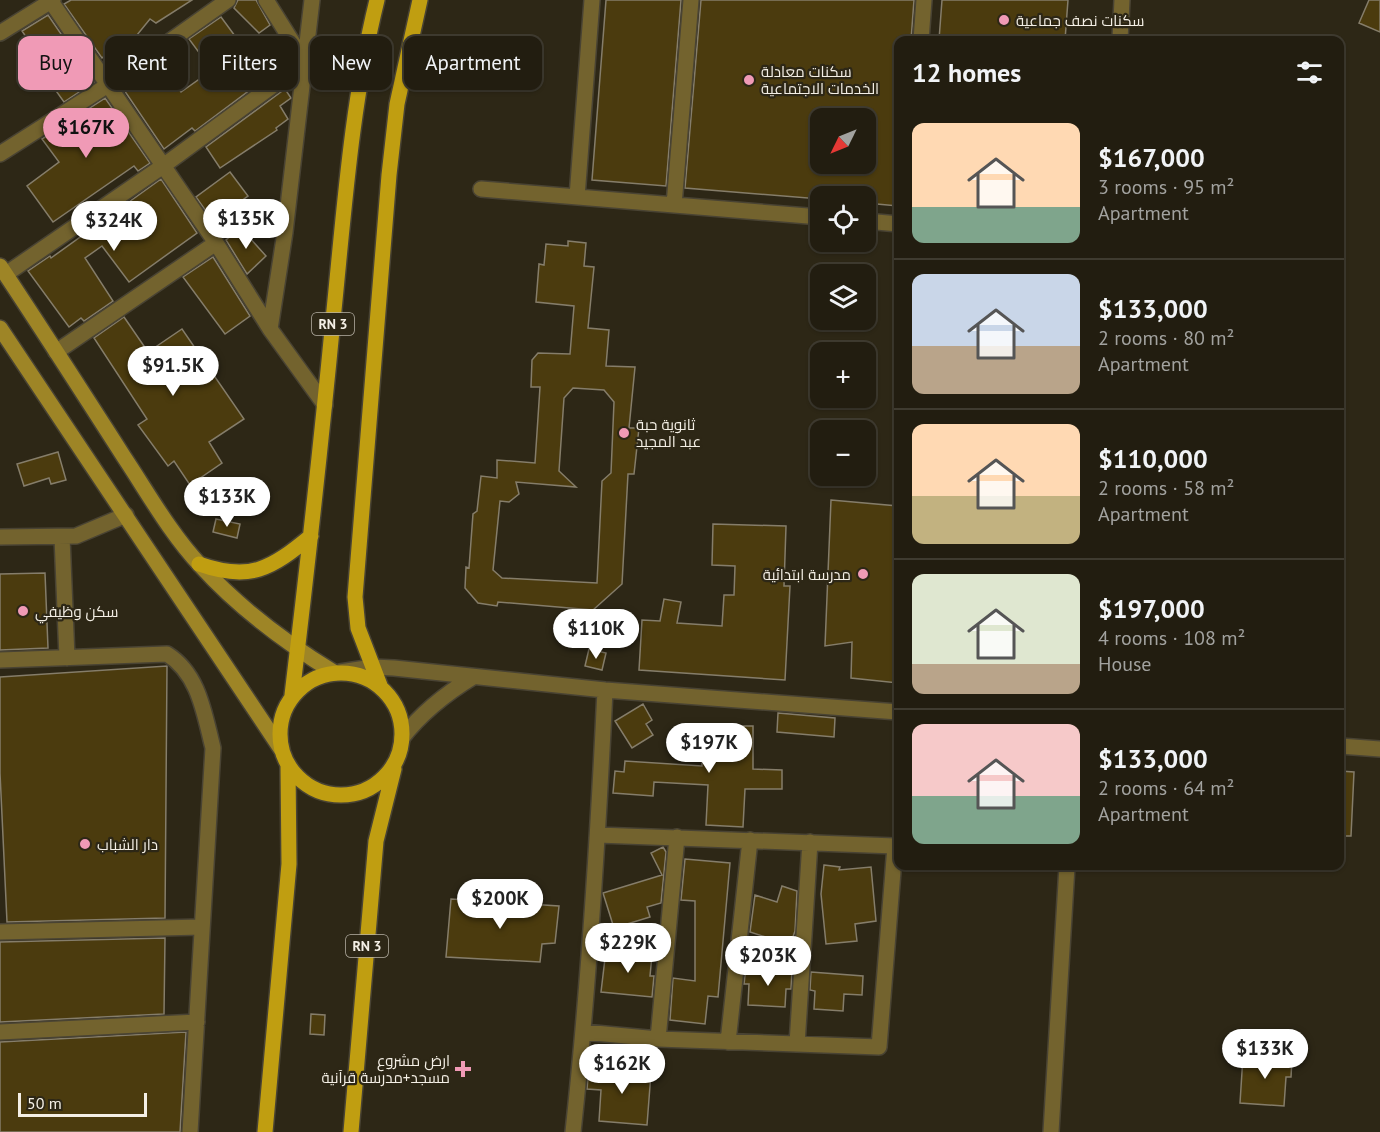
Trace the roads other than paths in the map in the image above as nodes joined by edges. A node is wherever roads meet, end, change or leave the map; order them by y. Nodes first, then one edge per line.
1 (51, 0) edge
2 (228, 0) edge
3 (266, 0) edge
4 (312, 0) edge
5 (377, 0) edge
6 (420, 0) edge
7 (592, 0) edge
8 (691, 0) edge
9 (924, 0) edge
10 (1122, 0) edge
11 (0, 33) edge
12 (177, 36) edge
13 (921, 36) edge
14 (1120, 36) edge
15 (305, 62) junction
16 (105, 81) edge
17 (105, 87) edge
18 (111, 90) edge
19 (0, 154) edge
20 (163, 166) junction
21 (481, 189) dead end
22 (577, 197) junction
23 (674, 205) junction
24 (810, 216) edge
25 (876, 222) edge
26 (894, 224) edge
27 (216, 243) junction
28 (3, 270) edge
29 (0, 328) edge
30 (270, 329) junction
31 (56, 352) junction
32 (325, 405) junction
33 (126, 515) junction
34 (311, 536) junction
35 (0, 537) edge
36 (62, 537) junction
37 (199, 564) junction
38 (298, 650) junction
39 (67, 658) junction
40 (0, 660) edge
41 (373, 667) junction
42 (337, 672) junction
43 (473, 677) junction
44 (381, 688) junction
45 (605, 690) junction
46 (292, 696) junction
47 (894, 712) edge
48 (402, 738) junction
49 (1344, 746) edge
50 (281, 748) junction
51 (1380, 749) edge
52 (396, 762) junction
53 (288, 766) junction
54 (598, 836) junction
55 (677, 837) junction
56 (750, 840) junction
57 (810, 843) junction
58 (894, 846) edge
59 (894, 859) edge
60 (1067, 870) edge
61 (201, 927) junction
62 (0, 932) edge
63 (197, 1022) junction
64 (0, 1032) edge
65 (584, 1032) junction
66 (658, 1039) junction
67 (728, 1042) junction
68 (797, 1044) junction
69 (190, 1132) edge
70 (265, 1132) edge
71 (351, 1132) edge
72 (573, 1132) edge
73 (1051, 1132) edge

1 - 11 street
1 - 16 street
2 - 12 street
3 - 15 street
4 - 15 street
5 - 32 main road, RN 3
6 - 41 main road, RN 3
7 - 22 street
8 - 23 street
9 - 13 street
10 - 14 street
15 - 20 street
15 - 30 street
17 - 19 street
18 - 20 street
20 - 27 street
20 - 28 street
21 - 22 street
22 - 23 street
23 - 24 street
25 - 26 street
27 - 30 street
27 - 31 street
28 - 31 main road
29 - 33 main road
30 - 32 street
31 - 37 main road
32 - 34 main road, RN 3
33 - 36 street
33 - 50 main road
34 - 37 main road
34 - 38 main road, RN 3
35 - 36 street
36 - 39 street
37 - 38 main road
38 - 42 main road
38 - 46 main road, RN 3
39 - 40 street
39 - 61 street
41 - 42 street
41 - 43 street
41 - 44 main road, RN 3
42 - 44 main road
42 - 46 main road
43 - 45 street
43 - 48 street
44 - 48 main road
45 - 47 street
45 - 54 street
46 - 50 main road
48 - 52 main road
49 - 51 street
50 - 53 main road
52 - 53 main road
52 - 71 main road, RN 3
53 - 70 main road
54 - 55 street
54 - 65 street
55 - 56 street
55 - 66 street
56 - 57 street
56 - 67 street
57 - 58 street
57 - 68 street
59 - 68 street
60 - 73 street
61 - 62 street
61 - 63 street
63 - 64 street
63 - 69 street
65 - 66 street
65 - 72 street
66 - 67 street
67 - 68 street

